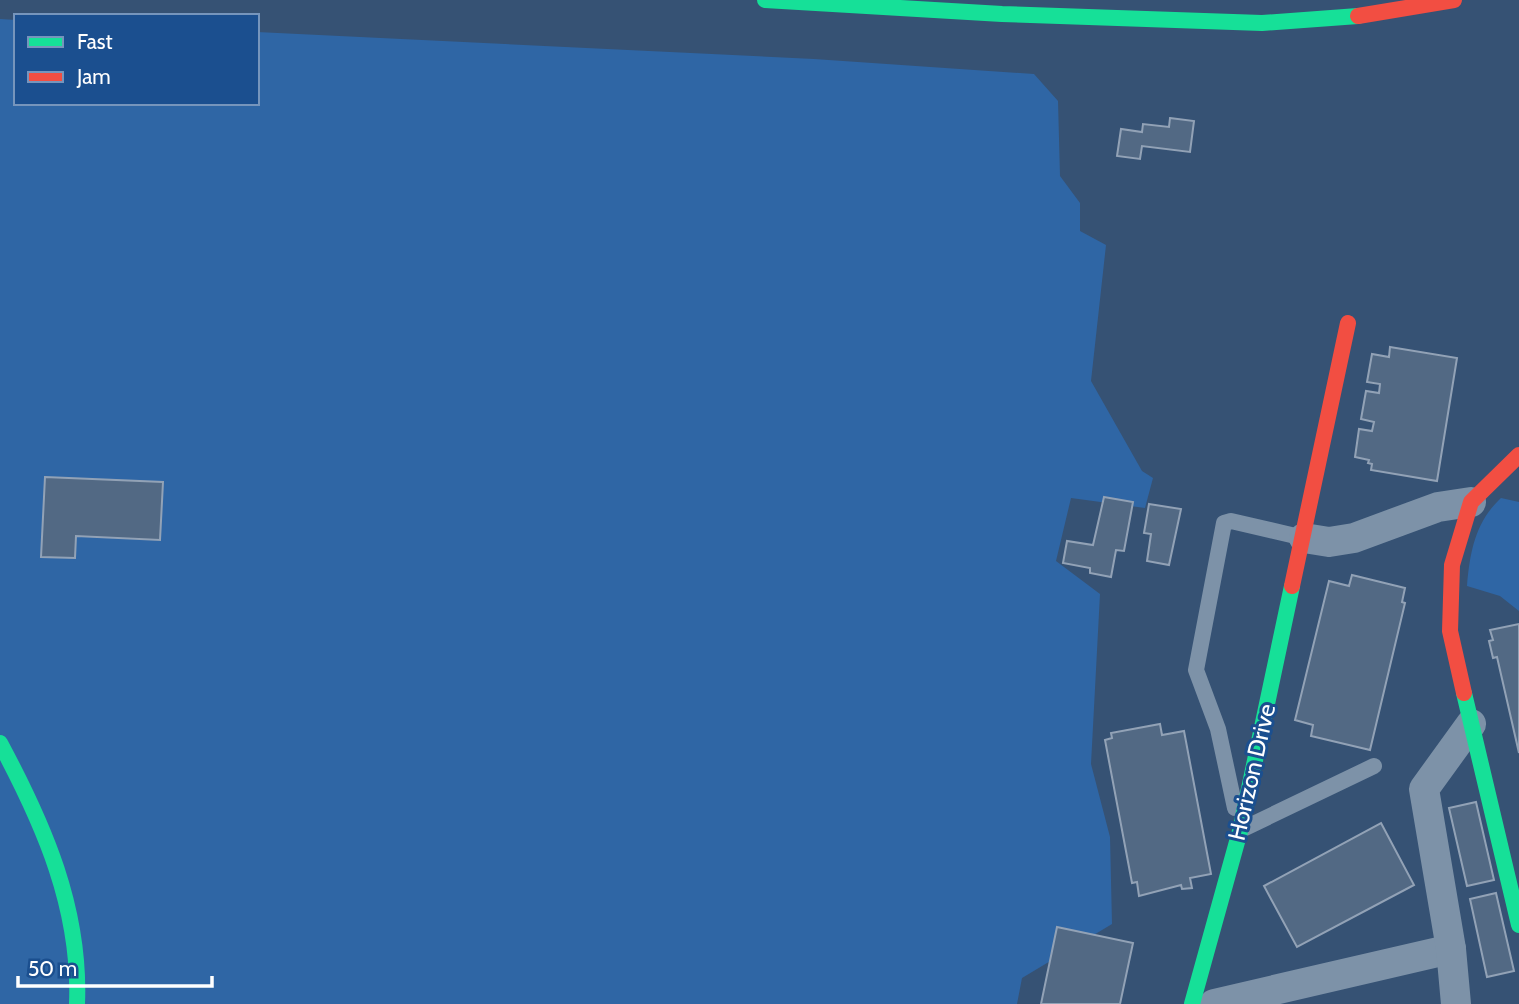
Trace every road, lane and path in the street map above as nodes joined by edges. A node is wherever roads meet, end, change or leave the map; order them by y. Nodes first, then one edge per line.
1 (765, 0) edge
2 (1454, 0) edge
3 (1027, 7) edge
4 (1348, 323) dead end
5 (1519, 456) edge
6 (1471, 502) junction
7 (1304, 538) junction
8 (1471, 724) junction
9 (0, 743) edge
10 (1374, 766) dead end
11 (1240, 831) junction
12 (1519, 925) edge
13 (1451, 949) junction
14 (77, 1004) edge
15 (1192, 1004) edge
16 (1214, 1004) edge
17 (1456, 1004) edge

1 - 3 street
2 - 3 street
4 - 7 street, Horizon Drive
5 - 6 street
6 - 7 street
6 - 8 street
7 - 11 street, Horizon Drive
7 - 11 lane
8 - 12 street
8 - 13 street
9 - 14 street
10 - 11 lane
11 - 15 street, Horizon Drive
13 - 16 street
13 - 17 street

